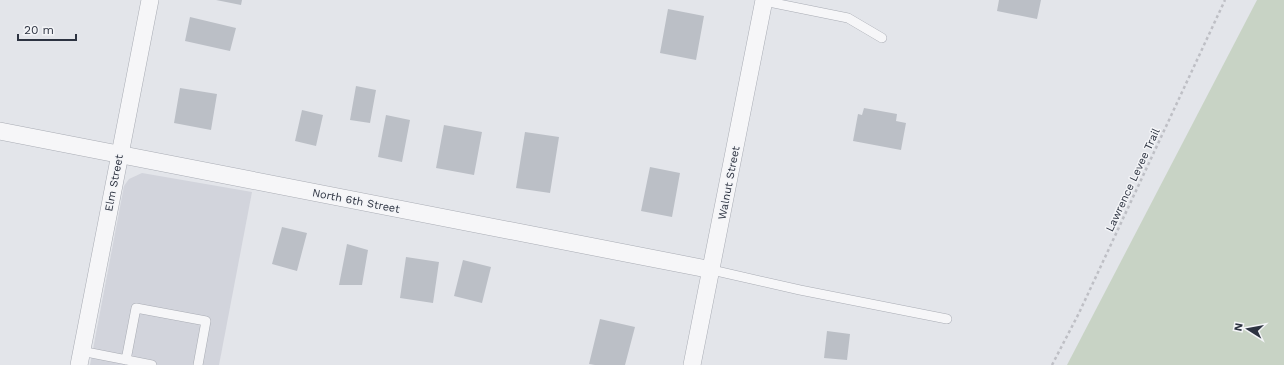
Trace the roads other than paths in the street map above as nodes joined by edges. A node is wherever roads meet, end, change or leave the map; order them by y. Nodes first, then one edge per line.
1 (150, 0) edge
2 (764, 1) edge
3 (882, 38) dead end
4 (0, 131) edge
5 (120, 155) junction
6 (712, 270) junction
7 (947, 319) dead end
8 (80, 358) edge
9 (126, 360) junction
10 (152, 365) edge
11 (198, 365) edge
12 (692, 365) edge

1 - 5 street, Elm Street
2 - 3 lane
2 - 6 street, Walnut Street
4 - 5 street, North 6th Street
5 - 6 street, North 6th Street
5 - 8 street, Elm Street
6 - 7 lane
6 - 12 street, Walnut Street
8 - 9 lane
9 - 10 lane
9 - 11 lane

